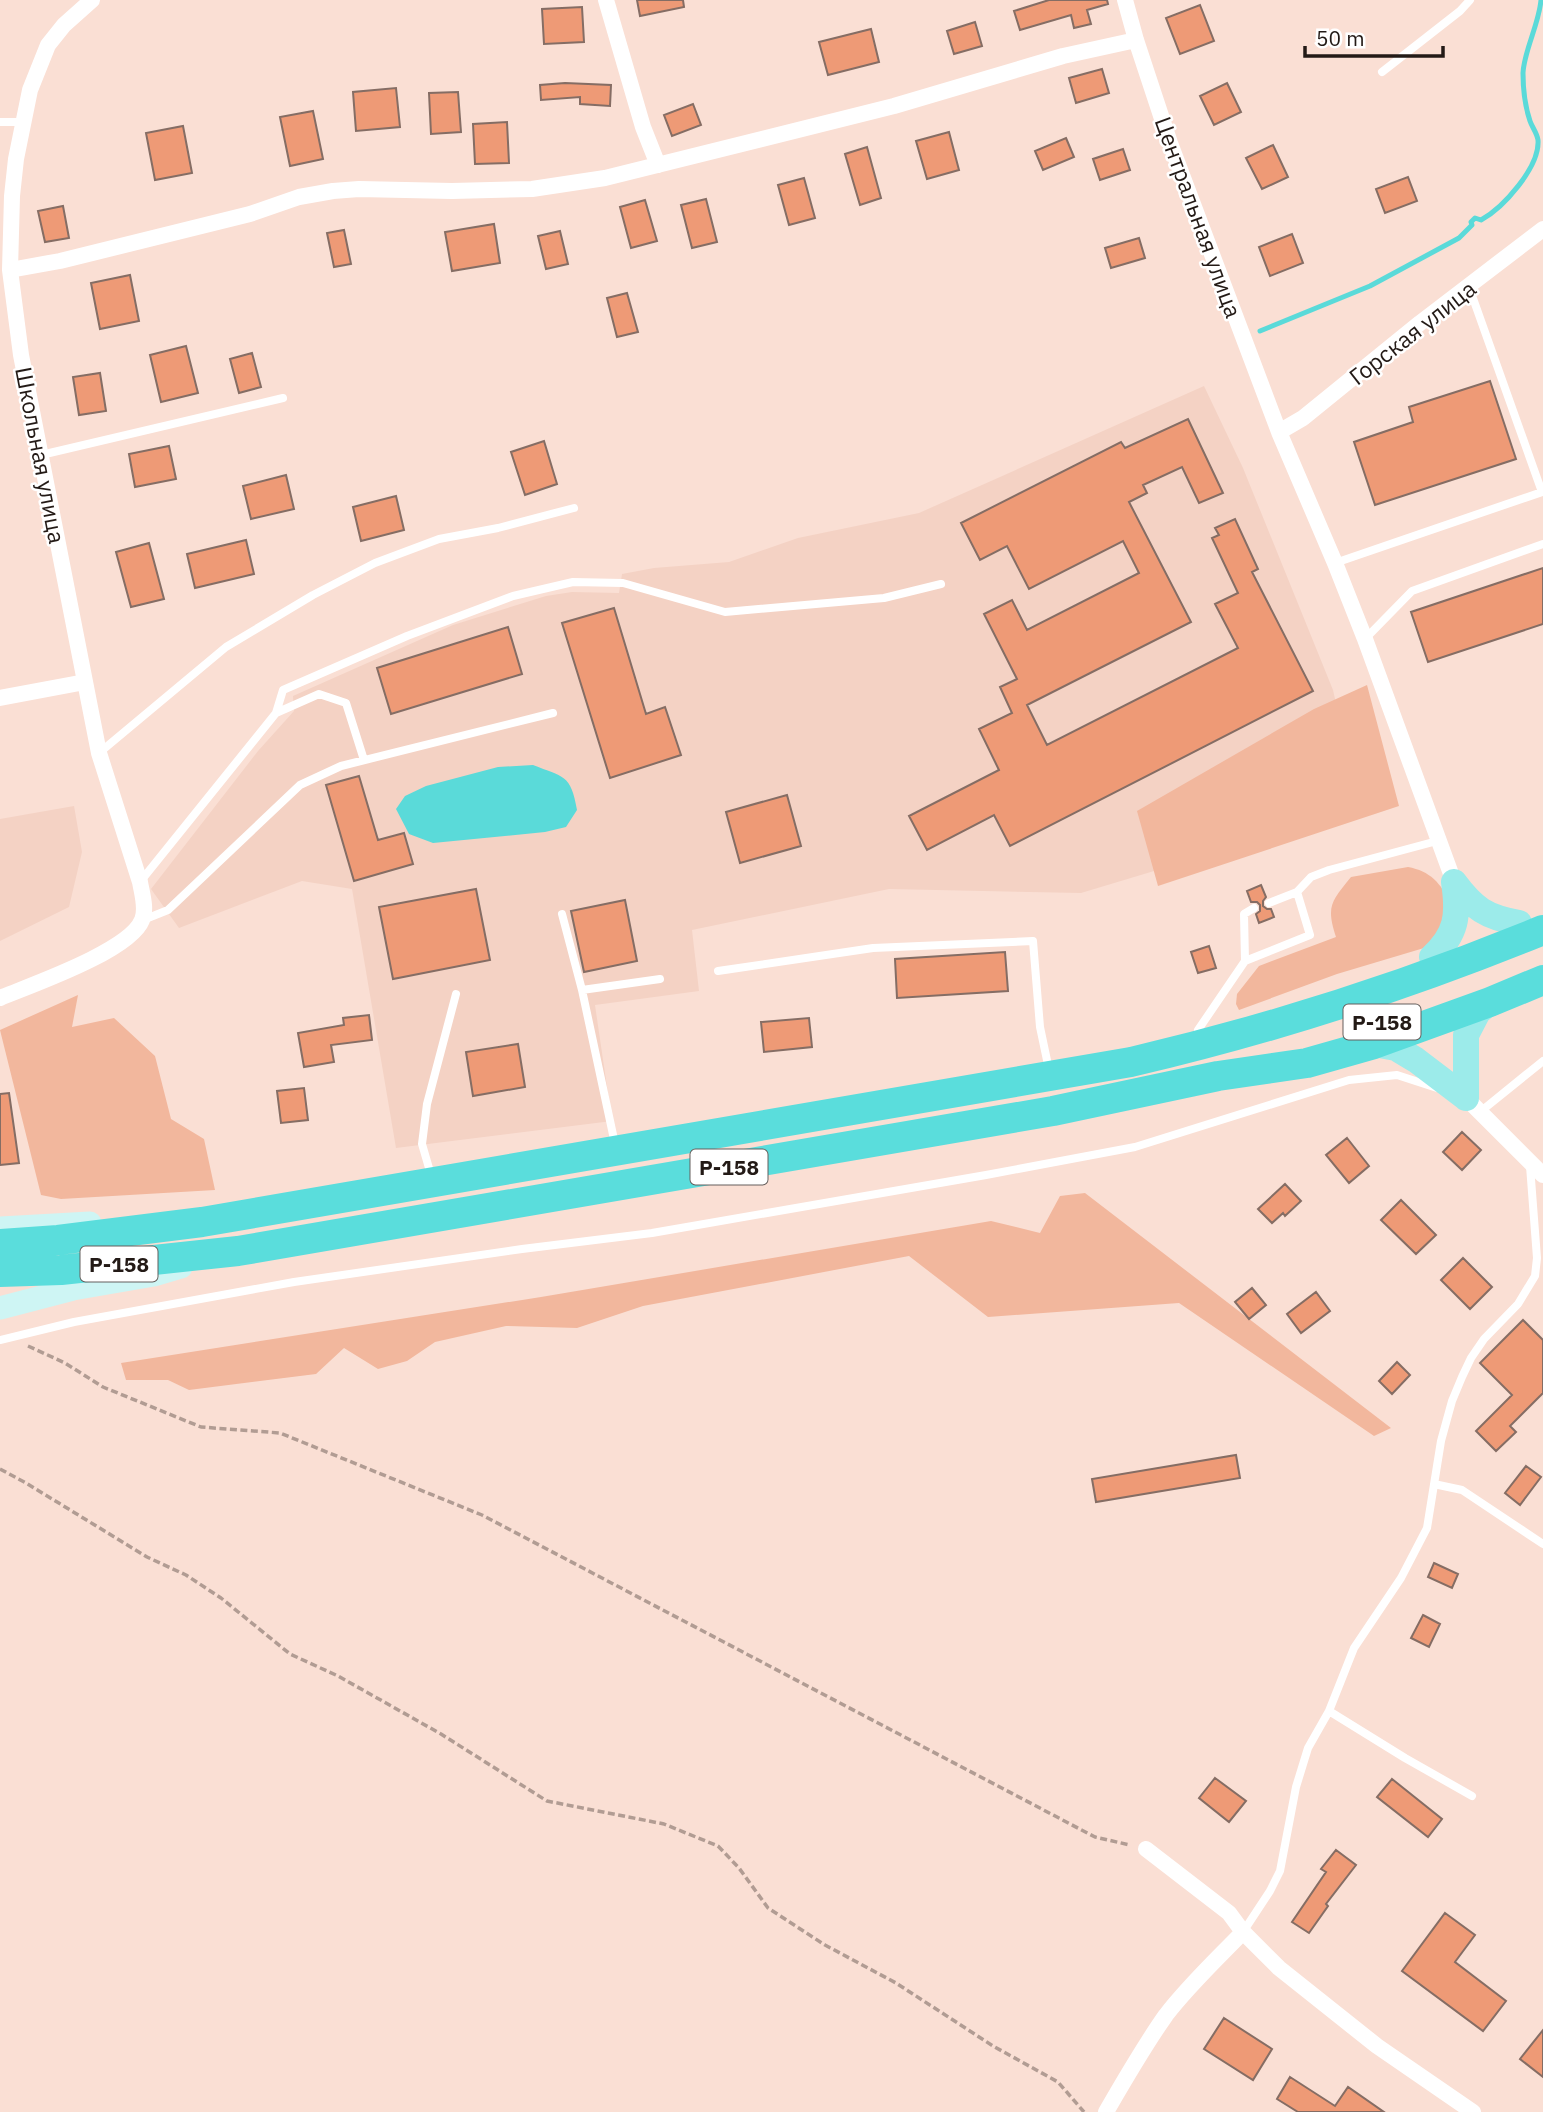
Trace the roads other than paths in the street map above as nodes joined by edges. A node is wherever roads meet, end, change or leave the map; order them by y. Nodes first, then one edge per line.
1 (606, 0) edge
2 (1125, 0) edge
3 (1470, 0) edge
4 (82, 3) edge
5 (1136, 40) junction
6 (1382, 72) dead end
7 (0, 122) edge
8 (22, 122) junction
9 (658, 165) junction
10 (1543, 229) edge
11 (10, 270) junction
12 (1469, 287) junction
13 (283, 398) dead end
14 (1279, 432) junction
15 (41, 455) junction
16 (1543, 493) edge
17 (574, 508) dead end
18 (1543, 544) edge
19 (1335, 563) junction
20 (941, 583) dead end
21 (1365, 639) junction
22 (85, 682) junction
23 (0, 698) edge
24 (276, 713) junction
25 (553, 713) dead end
26 (99, 753) junction
27 (365, 760) junction
28 (1437, 841) junction
29 (1454, 882) junction
30 (140, 883) junction
31 (1297, 892) junction
32 (1269, 903) dead end
33 (1254, 908) dead end
34 (562, 914) dead end
35 (142, 920) junction
36 (1535, 922) edge
37 (1432, 957) junction
38 (1245, 961) junction
39 (1543, 961) edge
40 (718, 971) dead end
41 (660, 979) dead end
42 (1543, 980) edge
43 (582, 990) junction
44 (456, 994) dead end
45 (0, 998) edge
46 (1490, 1002) junction
47 (1198, 1030) junction
48 (1374, 1044) junction
49 (1543, 1061) edge
50 (1048, 1065) junction
51 (1218, 1076) junction
52 (923, 1098) junction
53 (1473, 1105) junction
54 (616, 1151) junction
55 (1530, 1163) junction
56 (1543, 1175) edge
57 (433, 1181) junction
58 (202, 1222) junction
59 (0, 1228) edge
60 (0, 1244) edge
61 (238, 1251) junction
62 (0, 1272) edge
63 (0, 1308) edge
64 (4, 1338) edge
65 (1434, 1484) junction
66 (1543, 1544) edge
67 (1329, 1710) junction
68 (1472, 1796) dead end
69 (1146, 1849) road end
70 (1243, 1932) junction
71 (1106, 2112) edge
72 (1474, 2112) edge

1 - 9 street
2 - 5 street, Центральная улица
3 - 6 lane
4 - 8 street, Школьная улица
5 - 9 street
5 - 14 street, Центральная улица
7 - 8 lane
8 - 11 street, Школьная улица
9 - 11 street
10 - 12 street, Горская улица
11 - 15 street, Школьная улица
12 - 14 street, Горская улица
12 - 16 lane
13 - 15 lane
14 - 19 street, Центральная улица
15 - 22 street, Школьная улица
16 - 19 lane
17 - 26 lane
18 - 21 lane
19 - 21 street, Центральная улица
20 - 24 lane
21 - 28 street, Центральная улица
22 - 23 street
22 - 26 street, Школьная улица
24 - 27 lane
24 - 30 lane
25 - 27 lane
26 - 30 street, Школьная улица
27 - 35 lane
28 - 29 street, Центральная улица
28 - 31 lane
29 - 36 main road
29 - 37 main road
30 - 35 street, Школьная улица
31 - 32 lane
31 - 38 lane
33 - 38 lane
34 - 43 lane
35 - 45 street
36 - 37 highway
36 - 52 highway, Р-158
37 - 47 highway
38 - 47 lane
39 - 51 highway, Р-158
40 - 50 lane
41 - 43 lane
42 - 46 highway
43 - 54 lane
44 - 57 lane
46 - 48 highway
46 - 53 main road
47 - 50 highway
48 - 51 highway
48 - 53 main road
49 - 53 lane
50 - 52 highway
51 - 61 highway, Р-158
52 - 54 highway, Р-158
53 - 55 street
53 - 64 lane
54 - 57 highway, Р-158
55 - 56 street
55 - 65 lane
57 - 58 highway, Р-158
58 - 59 street
58 - 60 highway, Р-158
61 - 62 highway, Р-158
61 - 63 street
65 - 66 lane
65 - 67 lane
67 - 68 lane
67 - 70 lane
69 - 70 street
70 - 71 street
70 - 72 street

